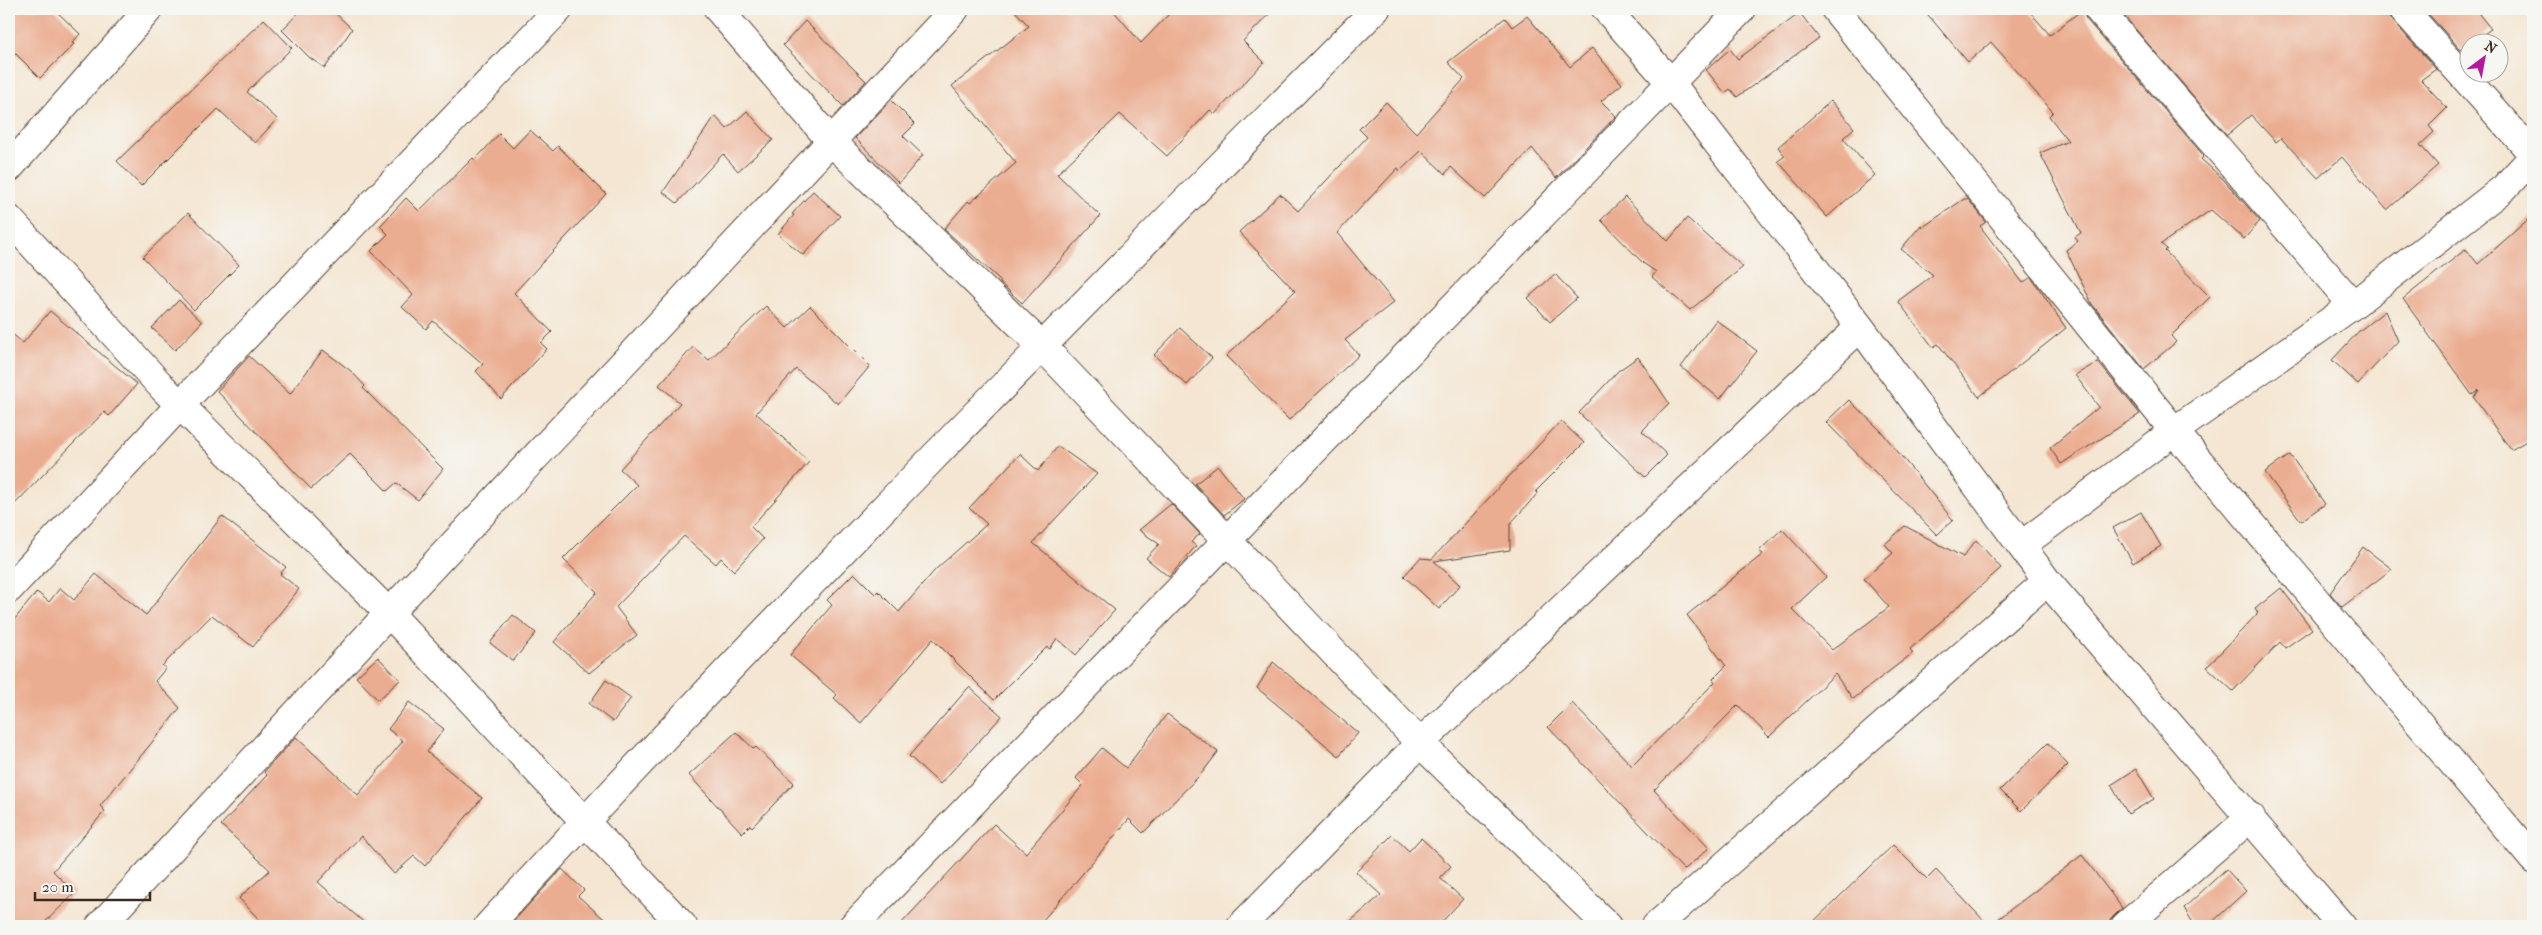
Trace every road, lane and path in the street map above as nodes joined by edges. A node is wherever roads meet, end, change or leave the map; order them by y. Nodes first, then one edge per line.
1 (148, 9) edge
2 (559, 9) edge
3 (718, 9) edge
4 (955, 9) edge
5 (1376, 9) edge
6 (1606, 9) edge
7 (1742, 9) edge
8 (1835, 9) edge
9 (2098, 9) edge
10 (2403, 9) edge
11 (1670, 82) junction
12 (830, 140) junction
13 (2533, 155) edge
14 (9, 168) edge
15 (9, 219) edge
16 (2353, 305) junction
17 (1860, 327) junction
18 (1042, 346) junction
19 (180, 405) junction
20 (2174, 430) junction
21 (1227, 540) junction
22 (2022, 545) junction
23 (2047, 580) junction
24 (9, 589) edge
25 (389, 613) junction
26 (1420, 743) junction
27 (2250, 817) junction
28 (586, 820) junction
29 (2533, 858) edge
30 (100, 926) edge
31 (488, 926) edge
32 (683, 926) edge
33 (853, 926) edge
34 (1241, 926) edge
35 (1608, 926) edge
36 (1656, 926) edge
37 (2125, 926) edge
38 (2342, 926) edge

1 - 14 street
2 - 19 street
3 - 12 street
4 - 12 street
5 - 18 street
6 - 11 street
7 - 11 street
8 - 20 street
9 - 16 street
10 - 13 street
11 - 17 street
11 - 21 street
12 - 18 street
12 - 25 street
13 - 16 street
15 - 19 street
16 - 20 street
17 - 22 street
17 - 26 street
18 - 21 street
18 - 28 street
19 - 24 street
19 - 25 street
20 - 22 street
20 - 29 street
21 - 26 street
21 - 33 street
22 - 23 street
23 - 27 street
23 - 36 street
25 - 28 street
25 - 30 street
26 - 34 street
26 - 35 street
27 - 37 street
27 - 38 street
28 - 31 street
28 - 32 street

